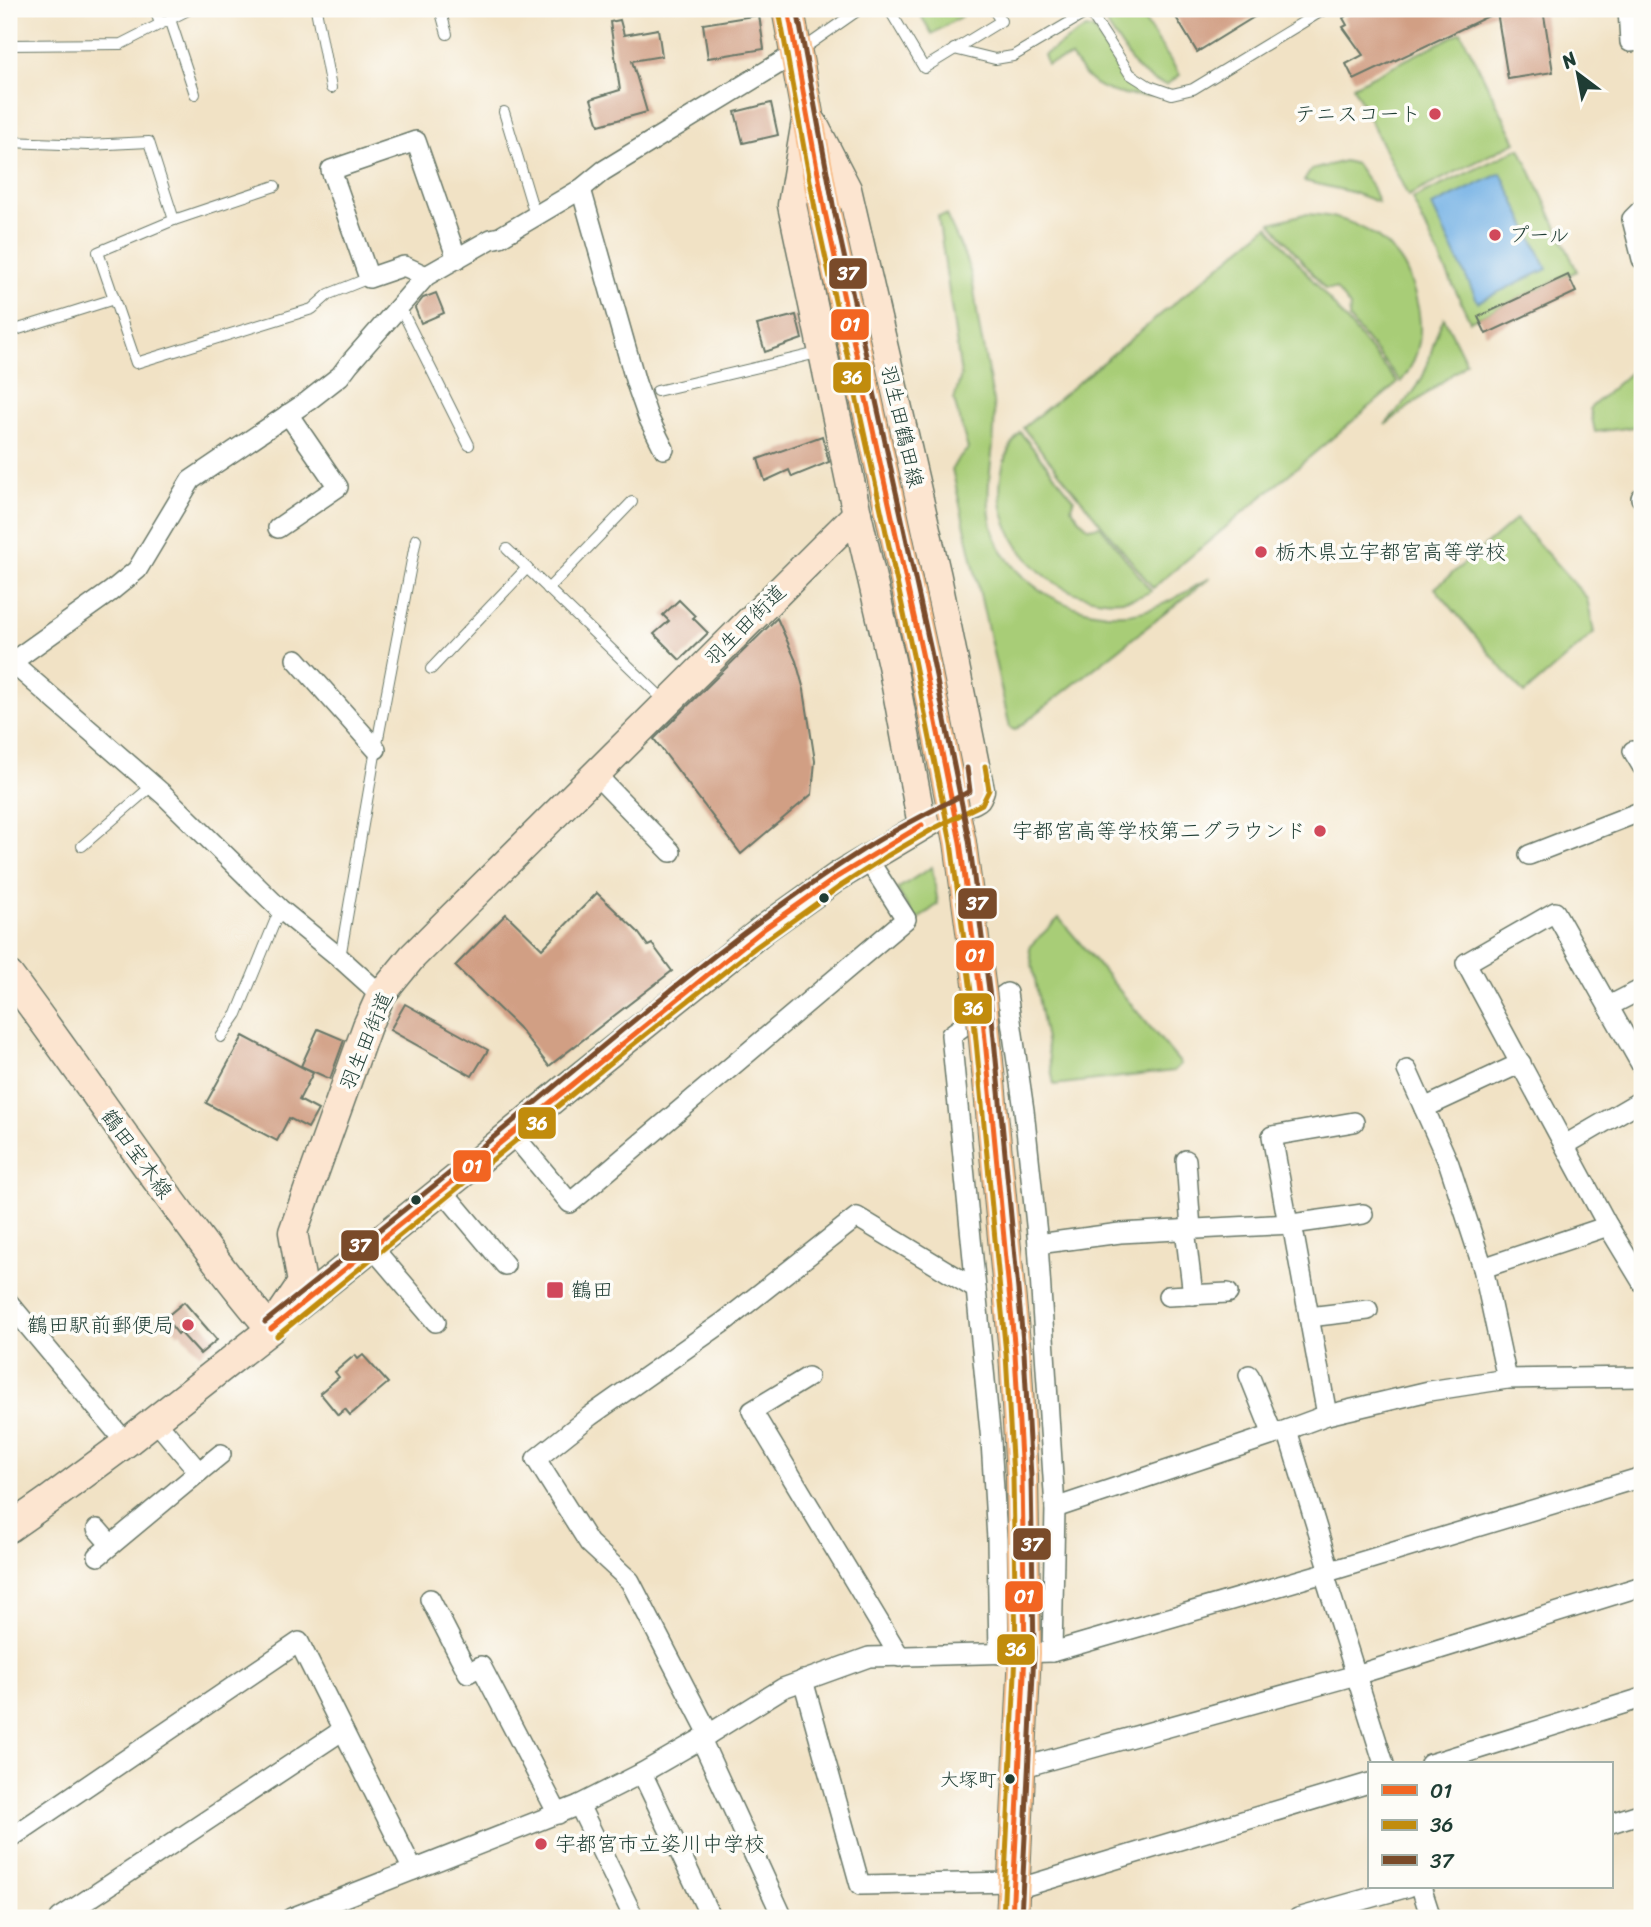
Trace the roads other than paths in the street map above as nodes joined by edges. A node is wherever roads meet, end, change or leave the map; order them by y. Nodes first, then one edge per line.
1 (155, 9) edge
2 (190, 9) edge
3 (316, 9) edge
4 (440, 9) edge
5 (788, 9) edge
6 (860, 9) edge
7 (889, 9) edge
8 (993, 9) edge
9 (1325, 9) edge
10 (1628, 9) edge
11 (165, 22) junction
12 (447, 34) dead end
13 (1642, 41) edge
14 (9, 45) edge
15 (954, 49) junction
16 (796, 53) junction
17 (331, 88) dead end
18 (195, 94) dead end
19 (807, 111) junction
20 (504, 112) dead end
21 (9, 142) edge
22 (275, 186) dead end
23 (581, 189) junction
24 (1642, 209) edge
25 (535, 215) junction
26 (174, 220) junction
27 (457, 259) junction
28 (1642, 259) edge
29 (426, 276) junction
30 (369, 278) junction
31 (114, 299) junction
32 (400, 307) junction
33 (9, 331) edge
34 (822, 352) junction
35 (657, 391) dead end
36 (288, 414) junction
37 (469, 445) dead end
38 (664, 449) dead end
39 (632, 502) dead end
40 (858, 514) junction
41 (278, 528) dead end
42 (416, 540) dead end
43 (507, 549) dead end
44 (527, 568) junction
45 (548, 589) junction
46 (296, 659) dead end
47 (10, 662) edge
48 (431, 669) dead end
49 (667, 703) junction
50 (376, 749) junction
51 (595, 774) junction
52 (153, 785) junction
53 (972, 800) dead end
54 (1642, 811) edge
55 (82, 846) dead end
56 (671, 852) dead end
57 (1529, 855) dead end
58 (867, 858) junction
59 (280, 909) junction
60 (340, 958) junction
61 (9, 975) edge
62 (1642, 989) edge
63 (381, 995) junction
64 (1000, 998) dead end
65 (1609, 1006) junction
66 (962, 1027) dead end
67 (220, 1037) dead end
68 (1521, 1063) junction
69 (1642, 1066) edge
70 (1407, 1070) dead end
71 (1642, 1100) edge
72 (1424, 1108) junction
73 (1354, 1122) dead end
74 (512, 1133) junction
75 (1565, 1145) junction
76 (1186, 1160) dead end
77 (442, 1190) junction
78 (1363, 1214) dead end
79 (1290, 1224) junction
80 (1608, 1226) junction
81 (1188, 1229) junction
82 (1038, 1244) junction
83 (372, 1247) junction
84 (505, 1265) dead end
85 (1482, 1268) junction
86 (1642, 1282) edge
87 (976, 1289) junction
88 (1228, 1293) dead end
89 (1193, 1295) junction
90 (1168, 1296) dead end
91 (9, 1303) edge
92 (1368, 1310) dead end
93 (1309, 1317) junction
94 (436, 1322) dead end
95 (271, 1329) junction
96 (1249, 1375) dead end
97 (808, 1377) dead end
98 (1642, 1377) edge
99 (1507, 1380) junction
100 (1327, 1415) junction
101 (155, 1420) junction
102 (1280, 1433) junction
103 (126, 1443) junction
104 (221, 1454) dead end
105 (199, 1472) junction
106 (1642, 1477) edge
107 (1055, 1507) junction
108 (9, 1528) edge
109 (97, 1529) dead end
110 (1327, 1572) junction
111 (1642, 1586) edge
112 (430, 1599) dead end
113 (1025, 1653) junction
114 (900, 1657) junction
115 (1356, 1675) junction
116 (803, 1680) junction
117 (1642, 1698) edge
118 (343, 1730) junction
119 (705, 1736) junction
120 (1383, 1762) edge
121 (1436, 1762) edge
122 (1020, 1768) junction
123 (642, 1773) junction
124 (1368, 1783) edge
125 (579, 1805) junction
126 (1642, 1813) edge
127 (558, 1814) junction
128 (1612, 1823) edge
129 (9, 1839) edge
130 (413, 1870) junction
131 (1404, 1888) edge
132 (1421, 1888) edge
133 (1013, 1897) edge
134 (60, 1918) edge
135 (291, 1918) edge
136 (634, 1918) edge
137 (711, 1918) edge
138 (783, 1918) edge
139 (1298, 1918) edge
140 (1431, 1918) edge

1 - 11 lane
2 - 11 lane
3 - 17 lane
4 - 12 lane
5 - 16 main road
6 - 16 lane
7 - 15 lane
8 - 15 lane
9 - 15 lane
10 - 13 street
11 - 14 lane
11 - 18 lane
16 - 19 main road
16 - 23 street
19 - 34 main road
19 - 53 main road, 羽生田鶴田線
19 - 113 main road, bridge
20 - 25 lane
21 - 26 lane
22 - 26 lane
23 - 25 street
23 - 38 street
24 - 28 street
25 - 27 street
26 - 31 lane
27 - 29 street
27 - 30 street
29 - 30 street
29 - 32 street
30 - 31 lane
31 - 33 lane
32 - 36 street
32 - 37 lane
34 - 35 lane
34 - 40 main road
36 - 41 street
36 - 47 street
39 - 45 lane
40 - 49 main road, 羽生田街道
40 - 58 main road
42 - 50 lane
43 - 44 lane
44 - 45 lane
44 - 48 lane
45 - 49 lane
46 - 50 street
47 - 52 street
49 - 51 main road, 羽生田街道
50 - 60 lane
51 - 56 street
51 - 63 main road, 羽生田街道
52 - 55 lane
52 - 59 street
54 - 57 street
58 - 74 main road
58 - 74 street
59 - 60 street
59 - 67 lane
60 - 63 street
61 - 95 main road, 鶴田宝木線
62 - 65 street
63 - 95 main road, 羽生田街道
64 - 82 street
65 - 68 street
65 - 69 street
66 - 87 street
68 - 72 street
68 - 75 street
70 - 72 street
71 - 75 street
72 - 85 street
73 - 79 street
74 - 77 main road
75 - 80 street
76 - 81 street
77 - 83 main road
77 - 84 street
78 - 79 street
79 - 81 street
79 - 93 street
80 - 85 street
80 - 86 street
81 - 82 street
81 - 89 street
82 - 107 street
83 - 94 street
83 - 95 main road
85 - 99 street
87 - 113 street
87 - 119 street
88 - 89 street
89 - 90 street
91 - 103 street
92 - 93 street
93 - 100 street
95 - 101 main road, 羽生田街道
96 - 102 street
97 - 114 street
98 - 99 street
99 - 100 street
100 - 102 street
101 - 103 main road, 羽生田街道
101 - 105 street
102 - 107 street
102 - 110 street
103 - 108 main road, 羽生田街道
104 - 105 street
105 - 109 street
106 - 110 street
107 - 113 street
110 - 113 street
110 - 115 street
111 - 115 street
112 - 127 street
113 - 114 street
113 - 122 main road
114 - 116 street
115 - 120 street
115 - 122 street
116 - 119 street
116 - 133 street
117 - 121 street
118 - 129 street
118 - 130 street
118 - 134 street
119 - 123 street
119 - 138 street
122 - 133 main road
123 - 125 street
123 - 137 street
124 - 133 street
125 - 127 street
125 - 136 street
126 - 128 street
127 - 130 street
130 - 135 street
131 - 139 street
132 - 140 street

